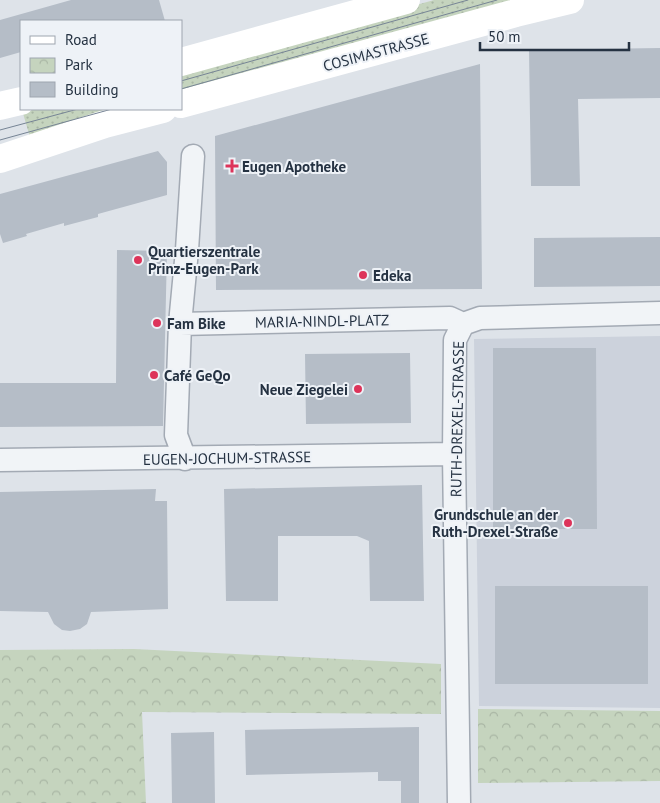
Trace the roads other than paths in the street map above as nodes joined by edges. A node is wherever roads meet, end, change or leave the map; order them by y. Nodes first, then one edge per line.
1 (406, 0) edge
2 (570, 0) edge
3 (182, 62) edge
4 (20, 101) edge
5 (182, 104) edge
6 (0, 106) edge
7 (160, 110) edge
8 (193, 156) dead end
9 (0, 159) edge
10 (660, 313) edge
11 (180, 324) junction
12 (463, 324) junction
13 (454, 454) junction
14 (185, 459) junction
15 (0, 460) edge
16 (458, 803) edge

1 - 3 main road
2 - 5 main road, COSIMASTRASSE
4 - 6 main road
7 - 9 main road
8 - 11 street
10 - 12 street, RUTH-DREXEL-STRASSE
11 - 12 street, MARIA-NINDL-PLATZ
11 - 14 street
12 - 13 street, RUTH-DREXEL-STRASSE
13 - 14 street, EUGEN-JOCHUM-STRASSE
13 - 16 street, RUTH-DREXEL-STRASSE
14 - 15 street, EUGEN-JOCHUM-STRASSE

